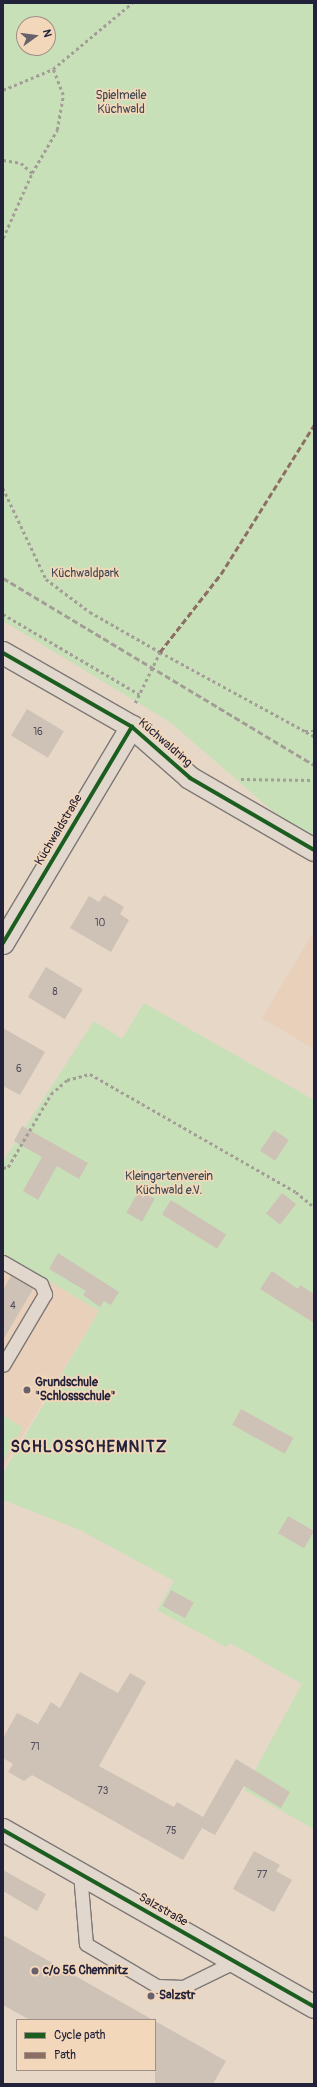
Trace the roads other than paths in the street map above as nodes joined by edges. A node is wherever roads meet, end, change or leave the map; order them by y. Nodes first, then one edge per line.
1 (3, 652) edge
2 (132, 727) junction
3 (314, 850) edge
4 (3, 943) edge
5 (3, 1262) edge
6 (3, 1365) edge
7 (3, 1830) edge
8 (80, 1873) junction
9 (234, 1962) junction
10 (314, 2007) edge

1 - 2 street, Küchwaldring
2 - 3 street, Küchwaldring
2 - 4 street, Küchwaldstraße
5 - 6 lane
7 - 8 street, Salzstraße
8 - 9 street, Salzstraße
8 - 9 lane
9 - 10 street, Salzstraße

